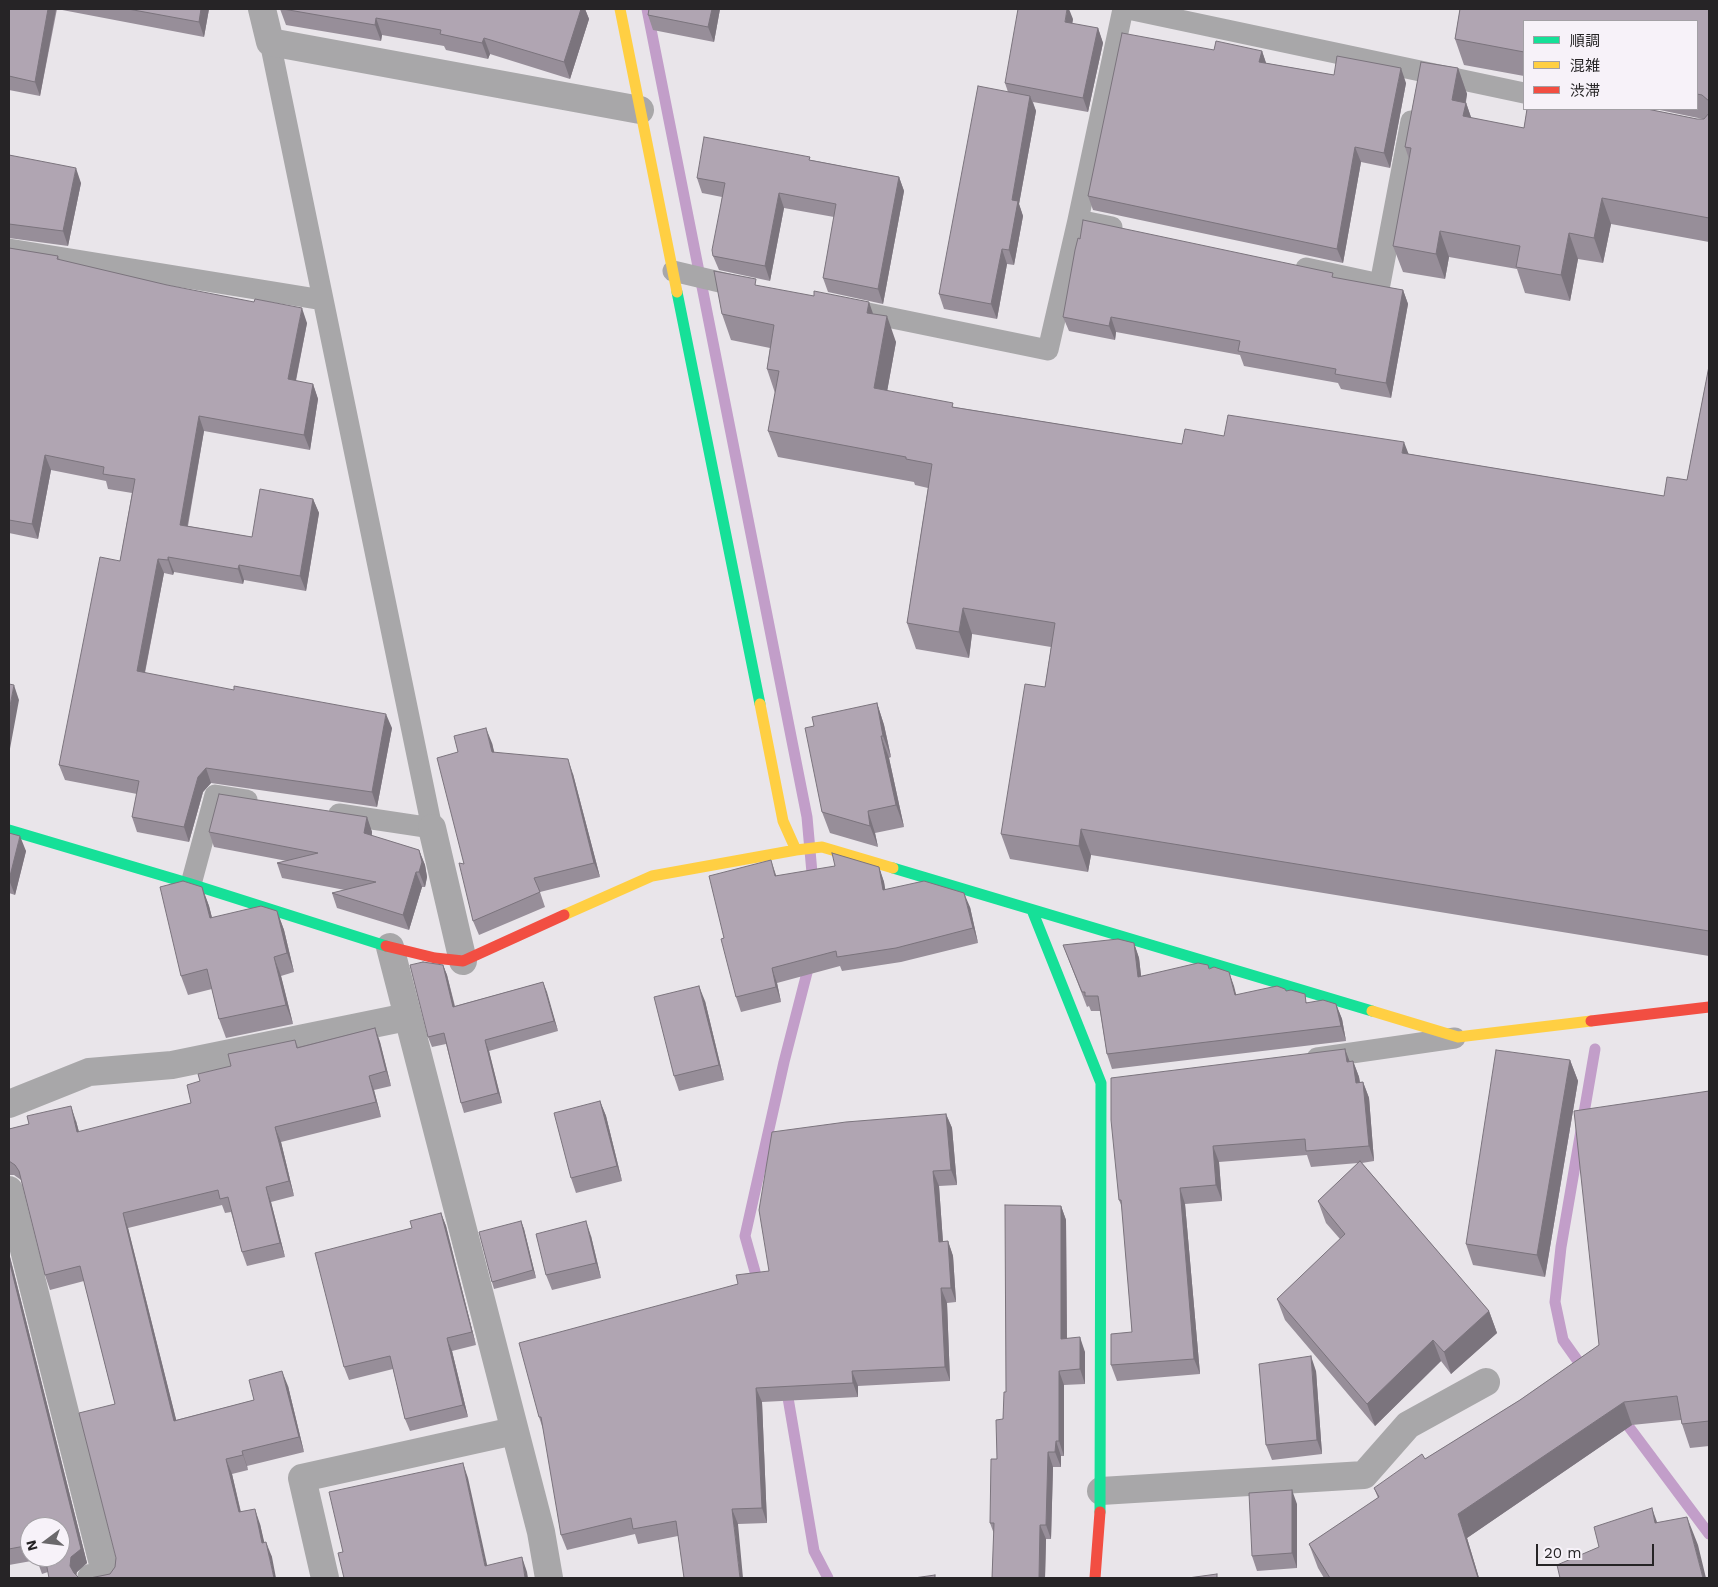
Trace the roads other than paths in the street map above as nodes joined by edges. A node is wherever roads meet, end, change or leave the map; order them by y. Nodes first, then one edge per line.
1 (262, 9) edge
2 (620, 9) edge
3 (1123, 9) edge
4 (1128, 9) edge
5 (270, 42) junction
6 (1418, 88) junction
7 (1523, 94) edge
8 (640, 110) junction
9 (1078, 220) junction
10 (1136, 232) edge
11 (9, 249) edge
12 (1282, 263) edge
13 (679, 272) junction
14 (767, 292) edge
15 (323, 300) junction
16 (835, 306) edge
17 (265, 802) edge
18 (324, 811) edge
19 (432, 828) junction
20 (9, 830) edge
21 (796, 850) junction
22 (192, 884) junction
23 (1032, 910) junction
24 (390, 947) junction
25 (463, 961) junction
26 (1709, 1007) edge
27 (407, 1017) junction
28 (1458, 1037) junction
29 (1298, 1060) edge
30 (9, 1104) edge
31 (9, 1190) edge
32 (1486, 1382) dead end
33 (514, 1432) junction
34 (1101, 1491) junction
35 (91, 1578) edge
36 (326, 1578) edge
37 (549, 1578) edge
38 (1095, 1578) edge

1 - 5 street
2 - 8 street
3 - 9 lane
4 - 6 lane
5 - 8 street
5 - 15 lane
6 - 7 lane
6 - 12 lane
8 - 13 street
9 - 10 lane
9 - 16 lane
11 - 15 lane
13 - 14 lane
13 - 21 street
15 - 19 lane
17 - 22 lane
18 - 19 lane
19 - 25 street
20 - 22 street
21 - 23 street
21 - 25 street
22 - 24 street
23 - 28 street
23 - 34 street
24 - 25 street
24 - 27 street
26 - 28 street
27 - 30 street
27 - 33 street
28 - 29 lane
31 - 35 street
32 - 34 street
33 - 36 street
33 - 37 street
34 - 38 street

